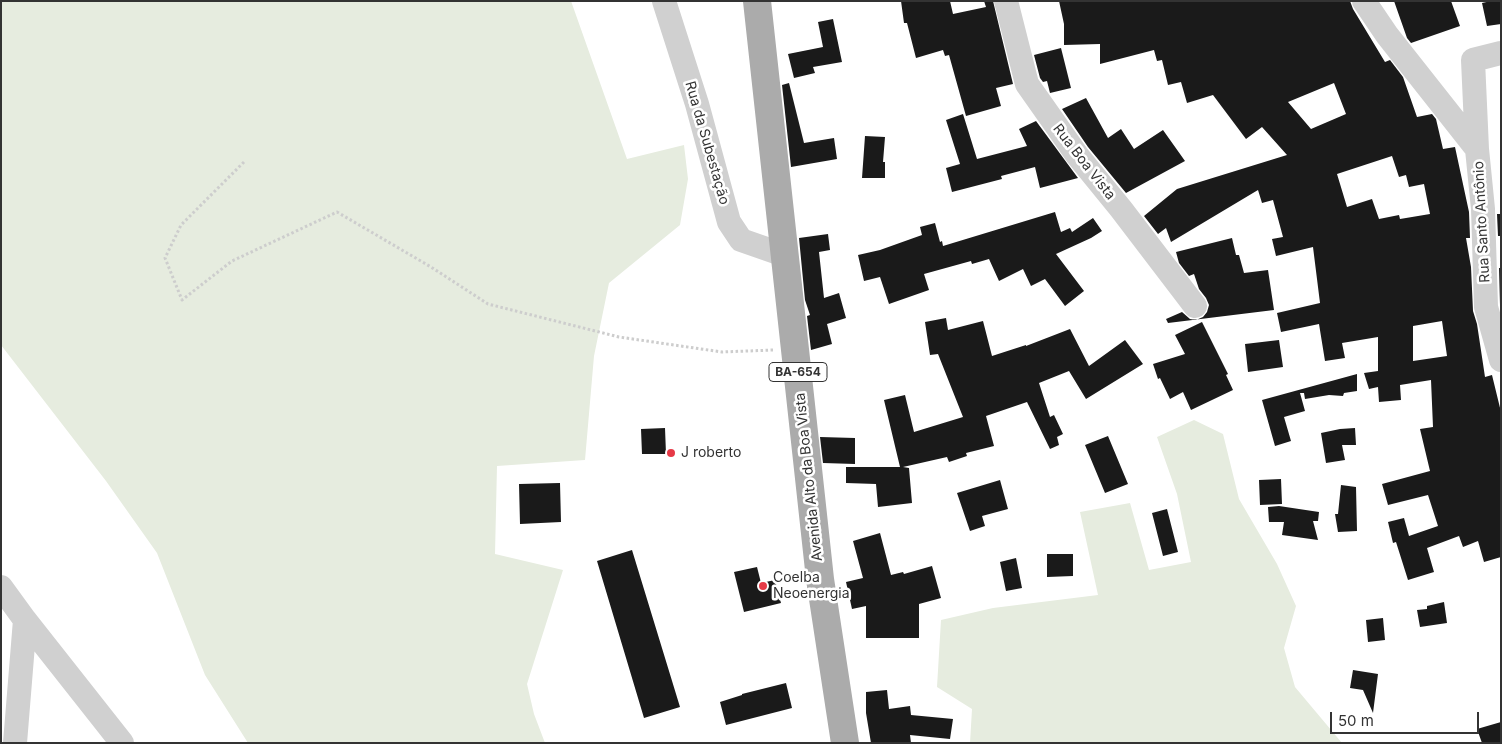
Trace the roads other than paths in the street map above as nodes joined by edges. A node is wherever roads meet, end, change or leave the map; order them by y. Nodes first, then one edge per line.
1 (664, 1) edge
2 (757, 1) edge
3 (1006, 1) edge
4 (1364, 1) edge
5 (1501, 53) edge
6 (1478, 149) junction
7 (784, 255) junction
8 (1195, 306) dead end
9 (1501, 360) edge
10 (1, 587) edge
11 (25, 620) junction
12 (15, 743) edge
13 (122, 743) edge
14 (845, 743) edge

1 - 7 street, Rua da Subestação
2 - 7 main road, Avenida Alto da Boa Vista / BA-654
3 - 8 street, Rua Boa Vista
4 - 6 street, Rua Santo Antônio
5 - 6 street
6 - 9 street, Rua Santo Antônio
7 - 14 main road, Avenida Alto da Boa Vista / BA-654
10 - 11 street
11 - 12 street
11 - 13 street

